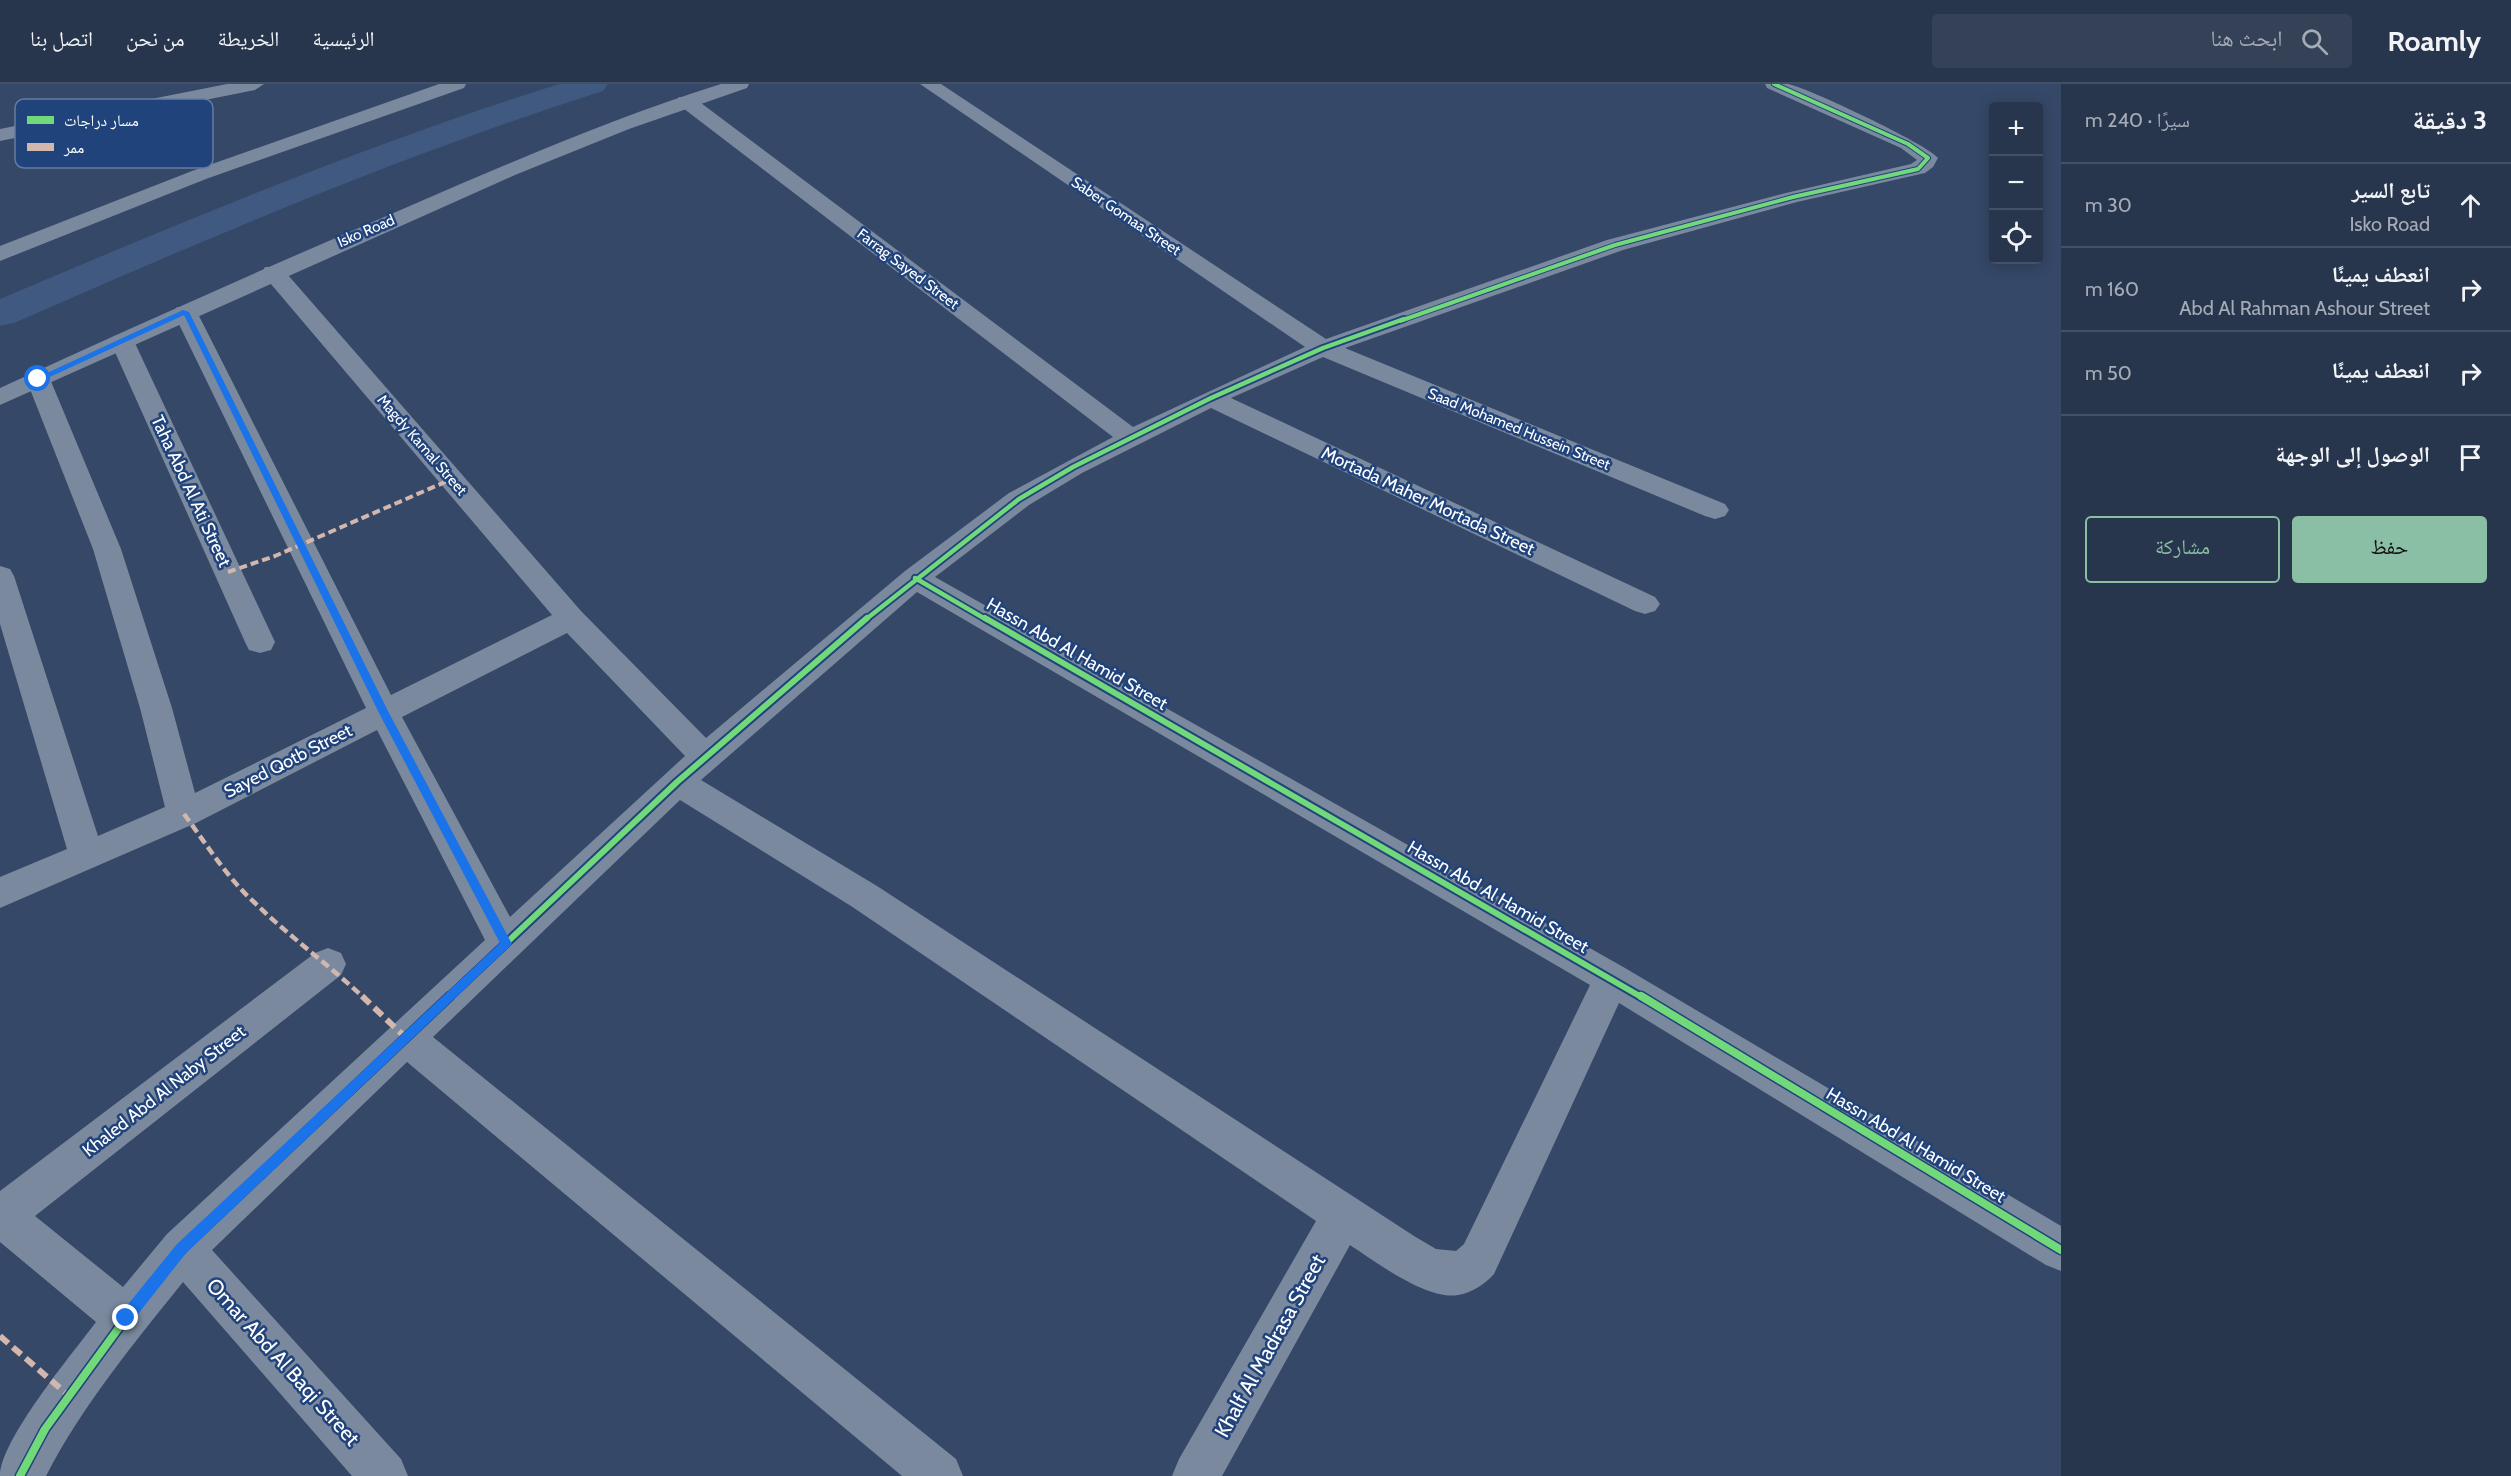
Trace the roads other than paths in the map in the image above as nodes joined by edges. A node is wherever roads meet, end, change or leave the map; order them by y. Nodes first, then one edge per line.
1 (255, 84) edge
2 (457, 84) edge
3 (740, 84) edge
4 (929, 84) edge
5 (1774, 84) edge
6 (180, 99) edge
7 (686, 100) junction
8 (15, 132) edge
9 (0, 135) edge
10 (0, 254) edge
11 (273, 272) junction
12 (185, 312) junction
13 (122, 341) junction
14 (1323, 348) junction
15 (38, 379) junction
16 (0, 397) edge
17 (1211, 398) junction
18 (1131, 438) junction
19 (1715, 510) dead end
20 (0, 576) edge
21 (915, 578) junction
22 (1645, 604) dead end
23 (571, 618) junction
24 (260, 642) dead end
25 (384, 713) junction
26 (705, 757) junction
27 (677, 782) junction
28 (184, 814) junction
29 (87, 857) junction
30 (0, 893) edge
31 (506, 944) junction
32 (328, 964) dead end
33 (1612, 980) junction
34 (405, 1037) junction
35 (1343, 1215) junction
36 (1, 1217) edge
37 (182, 1249) junction
38 (2061, 1250) edge
39 (126, 1318) junction
40 (20, 1476) edge
41 (384, 1476) edge
42 (939, 1476) edge
43 (1196, 1476) edge

1 - 6 street
2 - 10 street
3 - 7 street, Isko Road
4 - 14 street, Saber Gomaa Street
5 - 14 street
7 - 11 street, Isko Road
7 - 18 street, Farrag Sayed Street
8 - 9 street
11 - 12 street, Isko Road
11 - 23 street, Magdy Kamal Street
12 - 13 street, Isko Road
12 - 25 street
13 - 15 street, Isko Road
13 - 24 street, Taha Abd Al Ati Street
14 - 17 street
14 - 19 street, Saad Mohamed Hussein Street
15 - 16 street, Isko Road
15 - 28 street
17 - 18 street
17 - 22 street, Mortada Maher Mortada Street
18 - 21 street
20 - 29 street
21 - 26 street
21 - 33 street, Hassn Abd Al Hamid Street
23 - 25 street, Sayed Qotb Street
23 - 26 street, Magdy Kamal Street
25 - 28 street, Sayed Qotb Street
25 - 31 street
26 - 27 street
27 - 31 street
27 - 35 street
28 - 29 street, Sayed Qotb Street
29 - 30 street, Sayed Qotb Street
31 - 34 street
32 - 36 street, Khaled Abd Al Naby Street
33 - 35 street
33 - 38 street, Hassn Abd Al Hamid Street
34 - 37 street
34 - 42 street
35 - 43 street, Khalf Al Madrasa Street
36 - 39 street
37 - 39 street
37 - 41 street, Omar Abd Al Baqi Street
39 - 40 street

